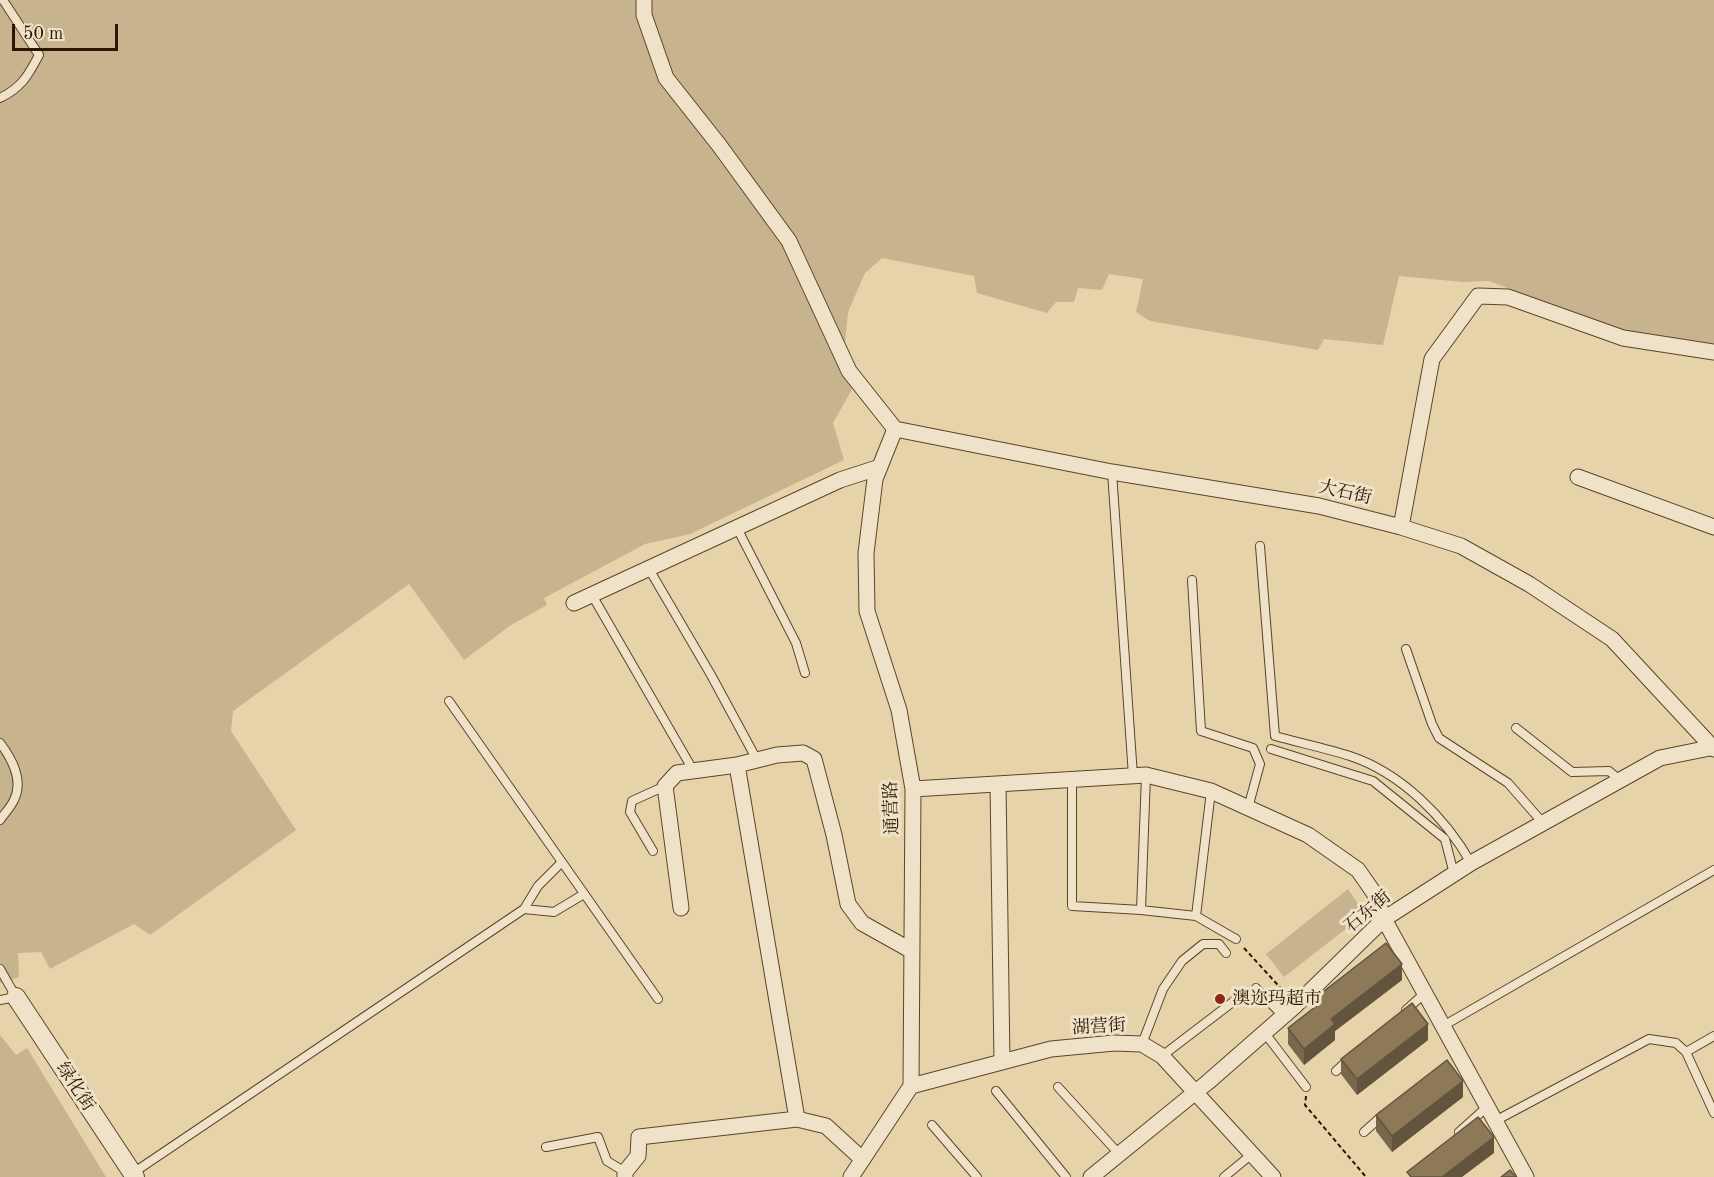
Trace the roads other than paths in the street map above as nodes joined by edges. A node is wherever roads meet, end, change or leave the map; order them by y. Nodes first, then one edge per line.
1 (3, 0) edge
2 (644, 0) edge
3 (0, 98) edge
4 (1714, 352) edge
5 (895, 429) junction
6 (880, 467) junction
7 (1112, 472) junction
8 (1578, 477) dead end
9 (1401, 527) junction
10 (1714, 527) edge
11 (737, 528) junction
12 (1260, 546) dead end
13 (649, 569) junction
14 (1192, 580) dead end
15 (592, 595) junction
16 (574, 603) dead end
17 (1406, 649) dead end
18 (805, 672) dead end
19 (449, 701) dead end
20 (1516, 728) dead end
21 (0, 743) edge
22 (1714, 747) edge
23 (1271, 748) dead end
24 (757, 760) junction
25 (737, 765) junction
26 (693, 770) junction
27 (1139, 776) junction
28 (1072, 779) junction
29 (1620, 780) junction
30 (998, 784) junction
31 (665, 786) junction
32 (914, 789) junction
33 (1211, 791) junction
34 (1248, 808) junction
35 (0, 820) edge
36 (1543, 823) junction
37 (652, 851) dead end
38 (562, 862) junction
39 (1471, 863) junction
40 (1714, 870) edge
41 (1454, 874) junction
42 (584, 894) junction
43 (681, 908) dead end
44 (524, 909) junction
45 (1141, 910) junction
46 (1196, 916) junction
47 (1384, 919) junction
48 (1236, 939) road end
49 (912, 951) junction
50 (1226, 953) dead end
51 (0, 969) edge
52 (1256, 988) dead end
53 (1425, 993) junction
54 (8, 998) edge
55 (1238, 998) dead end
56 (658, 999) dead end
57 (1283, 1016) junction
58 (1398, 1016) edge
59 (1443, 1026) junction
60 (1264, 1032) junction
61 (1714, 1036) edge
62 (1142, 1044) junction
63 (1686, 1052) junction
64 (1354, 1055) edge
65 (1162, 1056) junction
66 (1002, 1062) junction
67 (1336, 1071) dead end
68 (911, 1086) junction
69 (1058, 1087) dead end
70 (1306, 1087) road end
71 (996, 1091) dead end
72 (1195, 1092) junction
73 (1487, 1107) junction
74 (1389, 1110) edge
75 (1714, 1113) edge
76 (797, 1119) junction
77 (1495, 1121) junction
78 (932, 1125) dead end
79 (1364, 1132) dead end
80 (1452, 1138) edge
81 (546, 1147) dead end
82 (1119, 1154) junction
83 (1252, 1154) junction
84 (857, 1171) edge
85 (1519, 1171) edge
86 (625, 1174) edge
87 (134, 1175) edge
88 (977, 1177) edge
89 (1066, 1177) edge
90 (1091, 1177) edge
91 (1224, 1177) edge
92 (1273, 1177) edge

1 - 3 lane
2 - 5 street
4 - 9 street
5 - 6 street, 通营路
5 - 7 street, 大石街
6 - 11 street
6 - 32 street, 通营路
7 - 9 street, 大石街
7 - 27 lane
8 - 10 street
9 - 22 street, 大石街
11 - 13 street
11 - 18 lane
12 - 39 lane
13 - 15 street
13 - 24 lane
14 - 34 lane
15 - 16 street
15 - 26 lane
17 - 36 lane
19 - 38 lane
20 - 29 lane
21 - 35 lane
22 - 29 street, 石东街
23 - 41 lane
24 - 25 street
24 - 49 street
25 - 26 street
25 - 76 street
26 - 31 street
27 - 28 street
27 - 33 street
27 - 45 lane
28 - 30 street
28 - 45 lane
29 - 36 street, 石东街
30 - 32 street
30 - 66 street
31 - 37 lane
31 - 43 street
32 - 49 street, 通营路
33 - 34 street
33 - 46 lane
34 - 47 street
36 - 39 street, 石东街
38 - 42 lane
38 - 44 lane
39 - 41 street, 石东街
40 - 59 lane
41 - 47 street, 石东街
42 - 44 lane
42 - 56 lane
44 - 87 lane
45 - 46 lane
46 - 48 lane
47 - 53 street
47 - 57 street, 石东街
49 - 68 street, 通营路
50 - 62 lane
51 - 54 lane
52 - 57 lane
53 - 58 lane
53 - 59 street
54 - 87 street, 绿化街
55 - 65 lane
57 - 60 street, 石东街
59 - 73 street
60 - 70 lane
60 - 72 street, 石东街
61 - 63 lane
62 - 65 street, 湖营街
62 - 66 street, 湖营街
63 - 75 lane
63 - 77 lane
64 - 67 lane
65 - 72 street, 湖营街
66 - 68 street, 湖营街
68 - 84 street
69 - 82 lane
71 - 89 lane
72 - 82 street, 石东街
72 - 83 street, 湖营街
73 - 77 street
73 - 80 lane
74 - 79 lane
76 - 84 street
76 - 86 street
77 - 85 street
78 - 88 lane
81 - 86 lane
82 - 90 street, 石东街
83 - 91 lane
83 - 92 street, 湖营街

